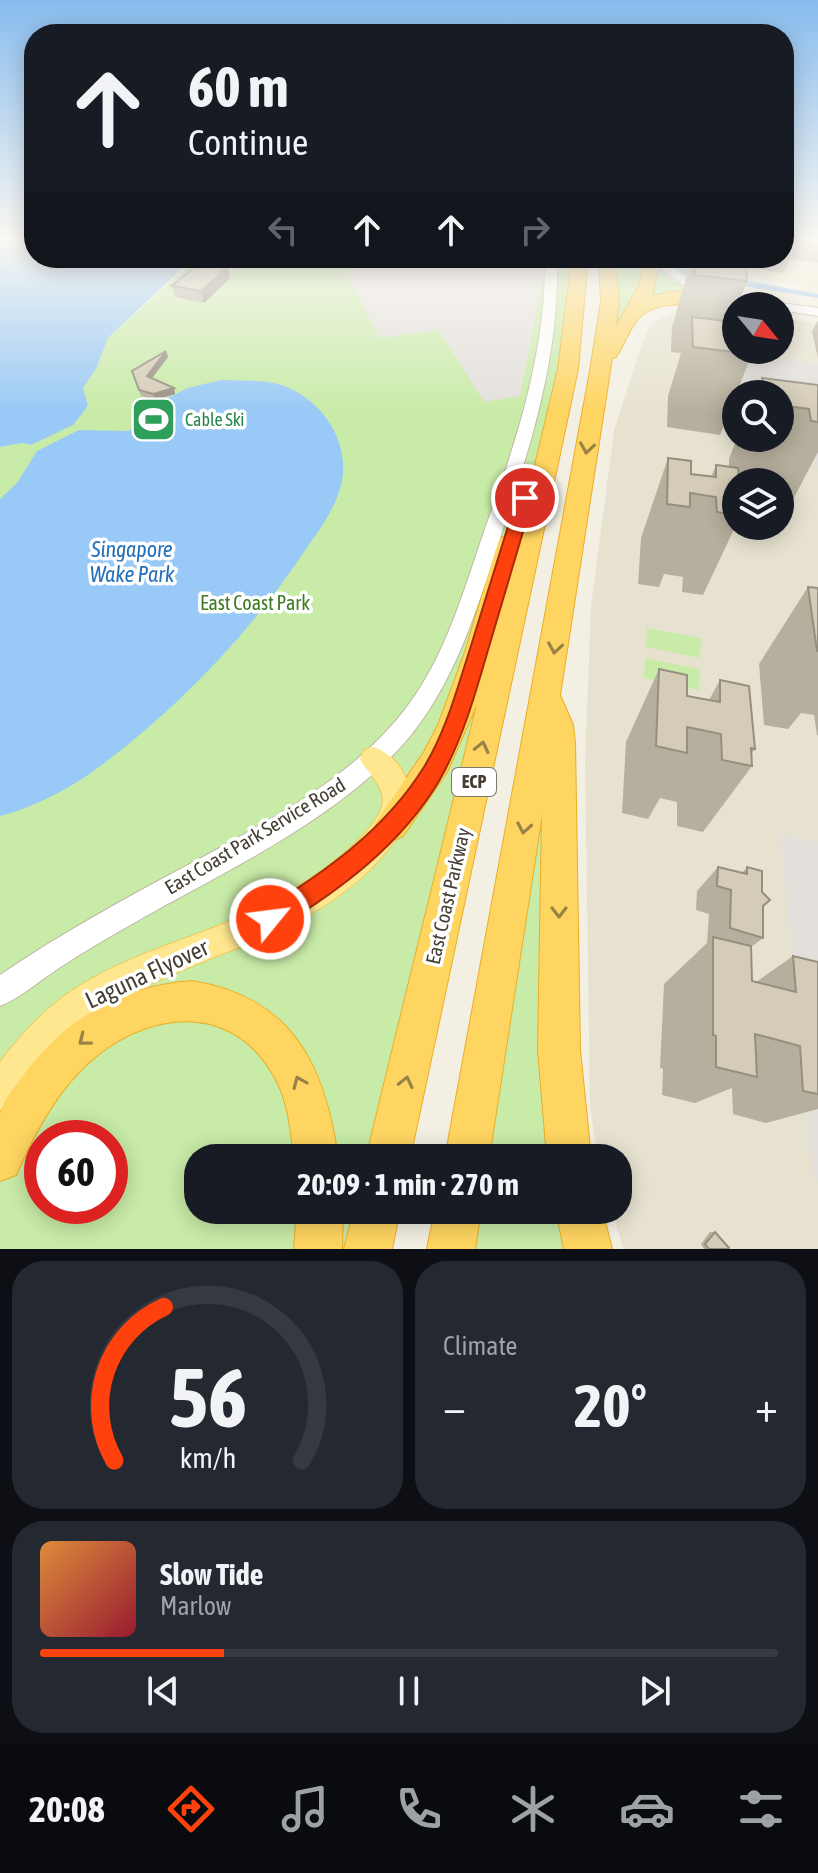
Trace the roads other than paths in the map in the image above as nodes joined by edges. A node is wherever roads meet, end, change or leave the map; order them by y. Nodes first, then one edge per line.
1 (551, 297) edge
2 (576, 297) edge
3 (610, 297) edge
4 (646, 297) edge
5 (672, 297) edge
6 (794, 308) edge
7 (635, 311) junction
8 (818, 312) edge
9 (600, 371) junction
10 (560, 406) junction
11 (547, 696) junction
12 (374, 759) junction
13 (391, 825) junction
14 (0, 992) edge
15 (0, 1092) edge
16 (313, 1144) edge
17 (391, 1144) edge
18 (469, 1144) edge
19 (568, 1144) edge
20 (0, 1159) edge
21 (319, 1224) edge
22 (374, 1224) edge
23 (455, 1224) edge
24 (582, 1224) edge
25 (318, 1249) edge
26 (368, 1249) edge
27 (451, 1249) edge
28 (588, 1249) edge

1 - 12 street, East Coast Park Service Road
2 - 10 highway, East Coast Parkway / ECP
3 - 9 highway
4 - 7 highway
5 - 7 highway
6 - 8 street
7 - 9 highway
9 -> 11 highway
10 - 13 highway
17 -> 10 highway, East Coast Parkway / ECP
11 -> 18 highway
11 -> 19 highway
12 - 13 main road
12 - 14 street, East Coast Park Service Road
13 - 15 main road, Laguna Flyover
16 -> 20 highway
21 - 25 highway
22 - 26 highway
23 - 27 highway
24 - 28 highway

